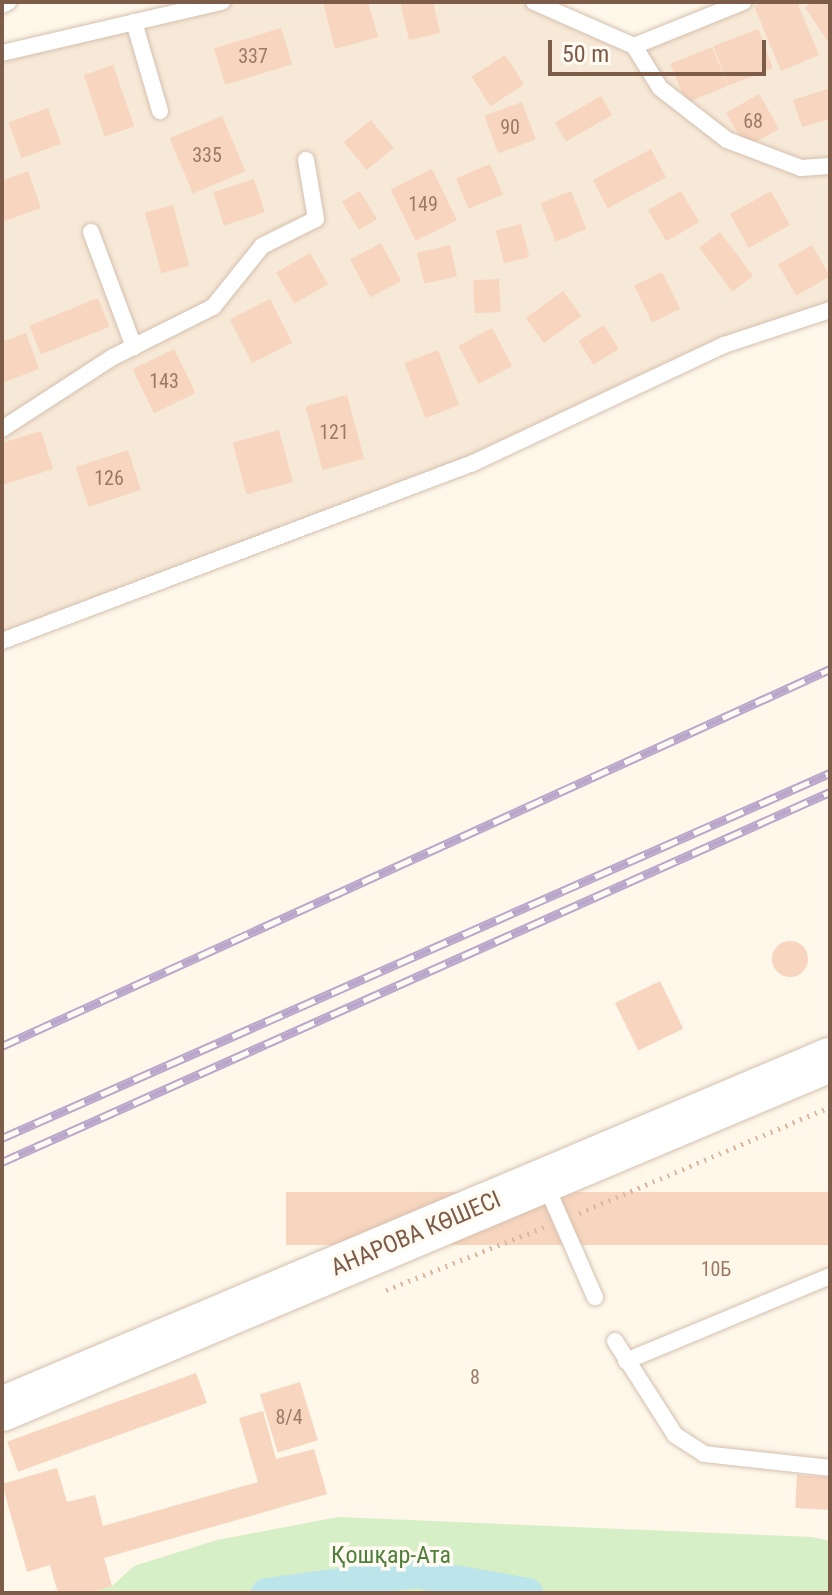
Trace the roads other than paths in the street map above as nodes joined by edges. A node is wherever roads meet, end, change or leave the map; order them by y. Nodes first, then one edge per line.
1 (8, 2) edge
2 (222, 2) edge
3 (534, 2) edge
4 (743, 2) edge
5 (2, 5) edge
6 (134, 22) junction
7 (634, 46) junction
8 (2, 53) edge
9 (160, 111) dead end
10 (306, 160) dead end
11 (830, 166) edge
12 (91, 232) dead end
13 (830, 310) edge
14 (134, 347) junction
15 (2, 429) edge
16 (2, 641) edge
17 (830, 1060) edge
18 (544, 1180) junction
19 (830, 1276) edge
20 (595, 1297) dead end
21 (615, 1341) dead end
22 (626, 1361) junction
23 (2, 1409) edge
24 (830, 1468) edge

1 - 5 lane
2 - 6 lane
3 - 7 lane
4 - 7 lane
6 - 8 lane
6 - 9 lane
7 - 11 lane
10 - 14 lane
12 - 14 lane
13 - 16 lane
14 - 15 lane
17 - 18 main road, АНАРОВА КӨШЕСІ
18 - 20 lane
18 - 23 main road, АНАРОВА КӨШЕСІ
19 - 22 lane
21 - 22 lane
22 - 24 lane

